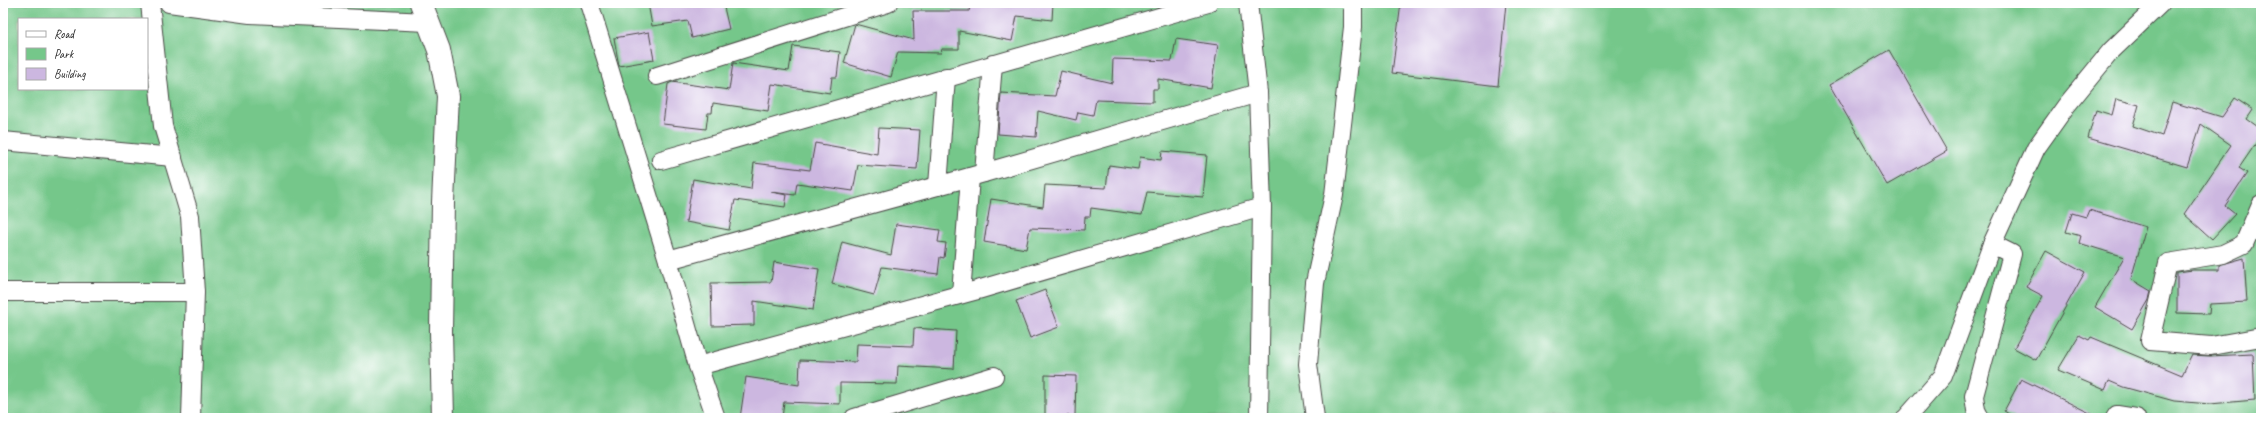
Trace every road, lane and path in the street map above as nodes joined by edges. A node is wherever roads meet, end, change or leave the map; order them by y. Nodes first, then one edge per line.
1 (150, 3) edge
2 (169, 3) edge
3 (589, 3) edge
4 (888, 3) edge
5 (1208, 3) edge
6 (1248, 3) edge
7 (1353, 3) edge
8 (2161, 3) edge
9 (424, 12) edge
10 (993, 64) junction
11 (657, 76) dead end
12 (946, 77) junction
13 (1258, 93) junction
14 (3, 141) edge
15 (173, 157) junction
16 (661, 160) dead end
17 (977, 175) junction
18 (938, 186) junction
19 (2261, 204) edge
20 (1262, 207) junction
21 (1992, 244) junction
22 (668, 260) junction
23 (3, 292) edge
24 (196, 292) junction
25 (961, 294) junction
26 (2261, 337) edge
27 (698, 366) junction
28 (994, 376) dead end
29 (191, 418) edge
30 (443, 418) edge
31 (716, 418) edge
32 (854, 418) edge
33 (1259, 418) edge
34 (1315, 418) edge
35 (1906, 418) edge
36 (1980, 418) edge
37 (2115, 418) edge
38 (2136, 418) edge

1 - 15 street
2 - 9 street
3 - 22 street
4 - 11 street
5 - 10 street
6 - 13 street
7 - 34 street
8 - 21 street
9 - 30 main road
10 - 12 street
10 - 17 street
12 - 16 street
12 - 18 street
13 - 17 street
13 - 20 street
14 - 15 street
15 - 24 street
17 - 18 street
17 - 25 street
18 - 22 street
19 - 26 street
20 - 25 street
20 - 33 street
21 - 35 street
21 - 36 street
22 - 27 street
23 - 24 street
24 - 29 street
25 - 27 street
27 - 31 street
28 - 32 street
37 - 38 street

